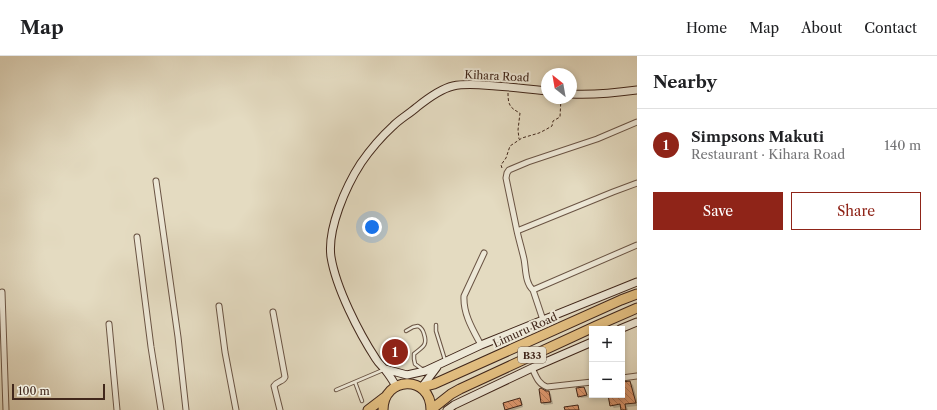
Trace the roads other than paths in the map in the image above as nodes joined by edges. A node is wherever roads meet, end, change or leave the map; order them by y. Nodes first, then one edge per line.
1 (541, 90) edge
2 (637, 90) edge
3 (577, 94) edge
4 (637, 122) edge
5 (156, 181) dead end
6 (637, 183) edge
7 (517, 231) junction
8 (137, 237) dead end
9 (637, 245) edge
10 (484, 253) dead end
11 (637, 282) edge
12 (533, 290) junction
13 (2, 292) dead end
14 (637, 294) edge
15 (219, 306) dead end
16 (637, 308) edge
17 (273, 312) dead end
18 (543, 320) junction
19 (637, 322) edge
20 (109, 324) dead end
21 (436, 325) dead end
22 (625, 327) edge
23 (406, 331) dead end
24 (589, 343) edge
25 (481, 345) junction
26 (445, 362) junction
27 (438, 366) junction
28 (532, 368) junction
29 (385, 369) junction
30 (425, 372) junction
31 (637, 376) edge
32 (625, 378) edge
33 (355, 382) junction
34 (589, 382) edge
35 (396, 386) junction
36 (422, 387) junction
37 (336, 390) dead end
38 (385, 397) junction
39 (362, 401) dead end
40 (6, 410) edge
41 (117, 410) edge
42 (161, 410) edge
43 (186, 410) edge
44 (236, 410) edge
45 (280, 410) edge
46 (368, 410) edge
47 (382, 410) edge
48 (431, 410) edge
49 (447, 410) edge

1 - 29 main road, Kihara Road
2 - 3 main road
4 - 7 street
5 - 43 street
6 - 7 street
7 - 12 street
8 - 42 street
9 - 12 street
10 - 25 street
11 - 18 main road
12 - 18 street
13 - 40 street
14 - 36 highway, Limuru Road / B33
15 - 44 street
16 - 48 highway, B33
17 - 45 street
18 - 25 main road
19 - 22 main road
20 - 41 street
21 - 26 lane
23 - 30 lane
24 - 28 main road
25 - 26 main road
26 - 27 main road
27 - 30 main road
27 - 36 main road
28 - 34 street
28 - 49 main road
29 - 30 main road
29 - 33 lane
29 - 35 main road, Kihara Road
31 - 32 street
33 - 37 lane
33 - 39 lane
35 - 36 highway
35 - 38 highway
36 - 48 highway
38 - 46 highway
38 - 47 highway

